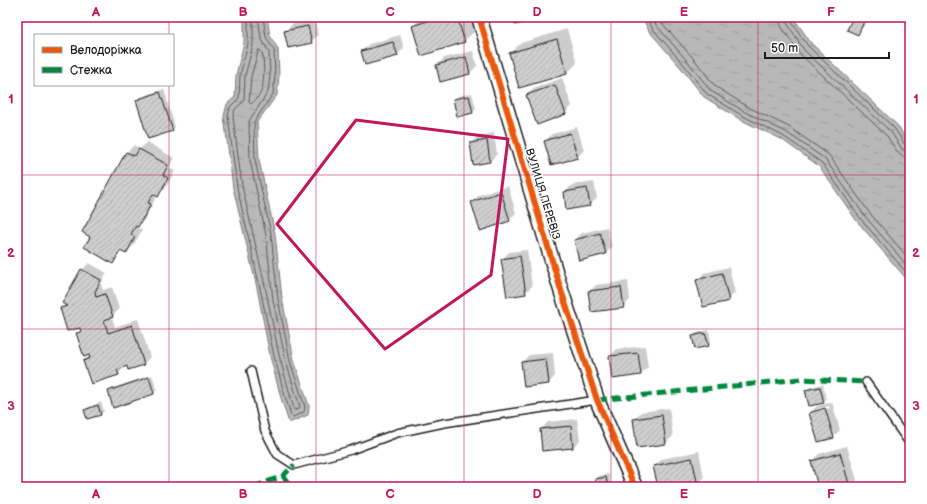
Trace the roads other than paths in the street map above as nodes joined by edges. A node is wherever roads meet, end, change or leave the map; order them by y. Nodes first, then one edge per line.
1 (479, 17) edge
2 (251, 371) dead end
3 (866, 382) dead end
4 (597, 400) junction
5 (910, 444) edge
6 (635, 487) edge

1 - 4 street, ВУЛИЦЯ ПЕРЕВІЗ
2 - 4 lane
3 - 5 lane
4 - 6 street, ВУЛИЦЯ ПЕРЕВІЗ

